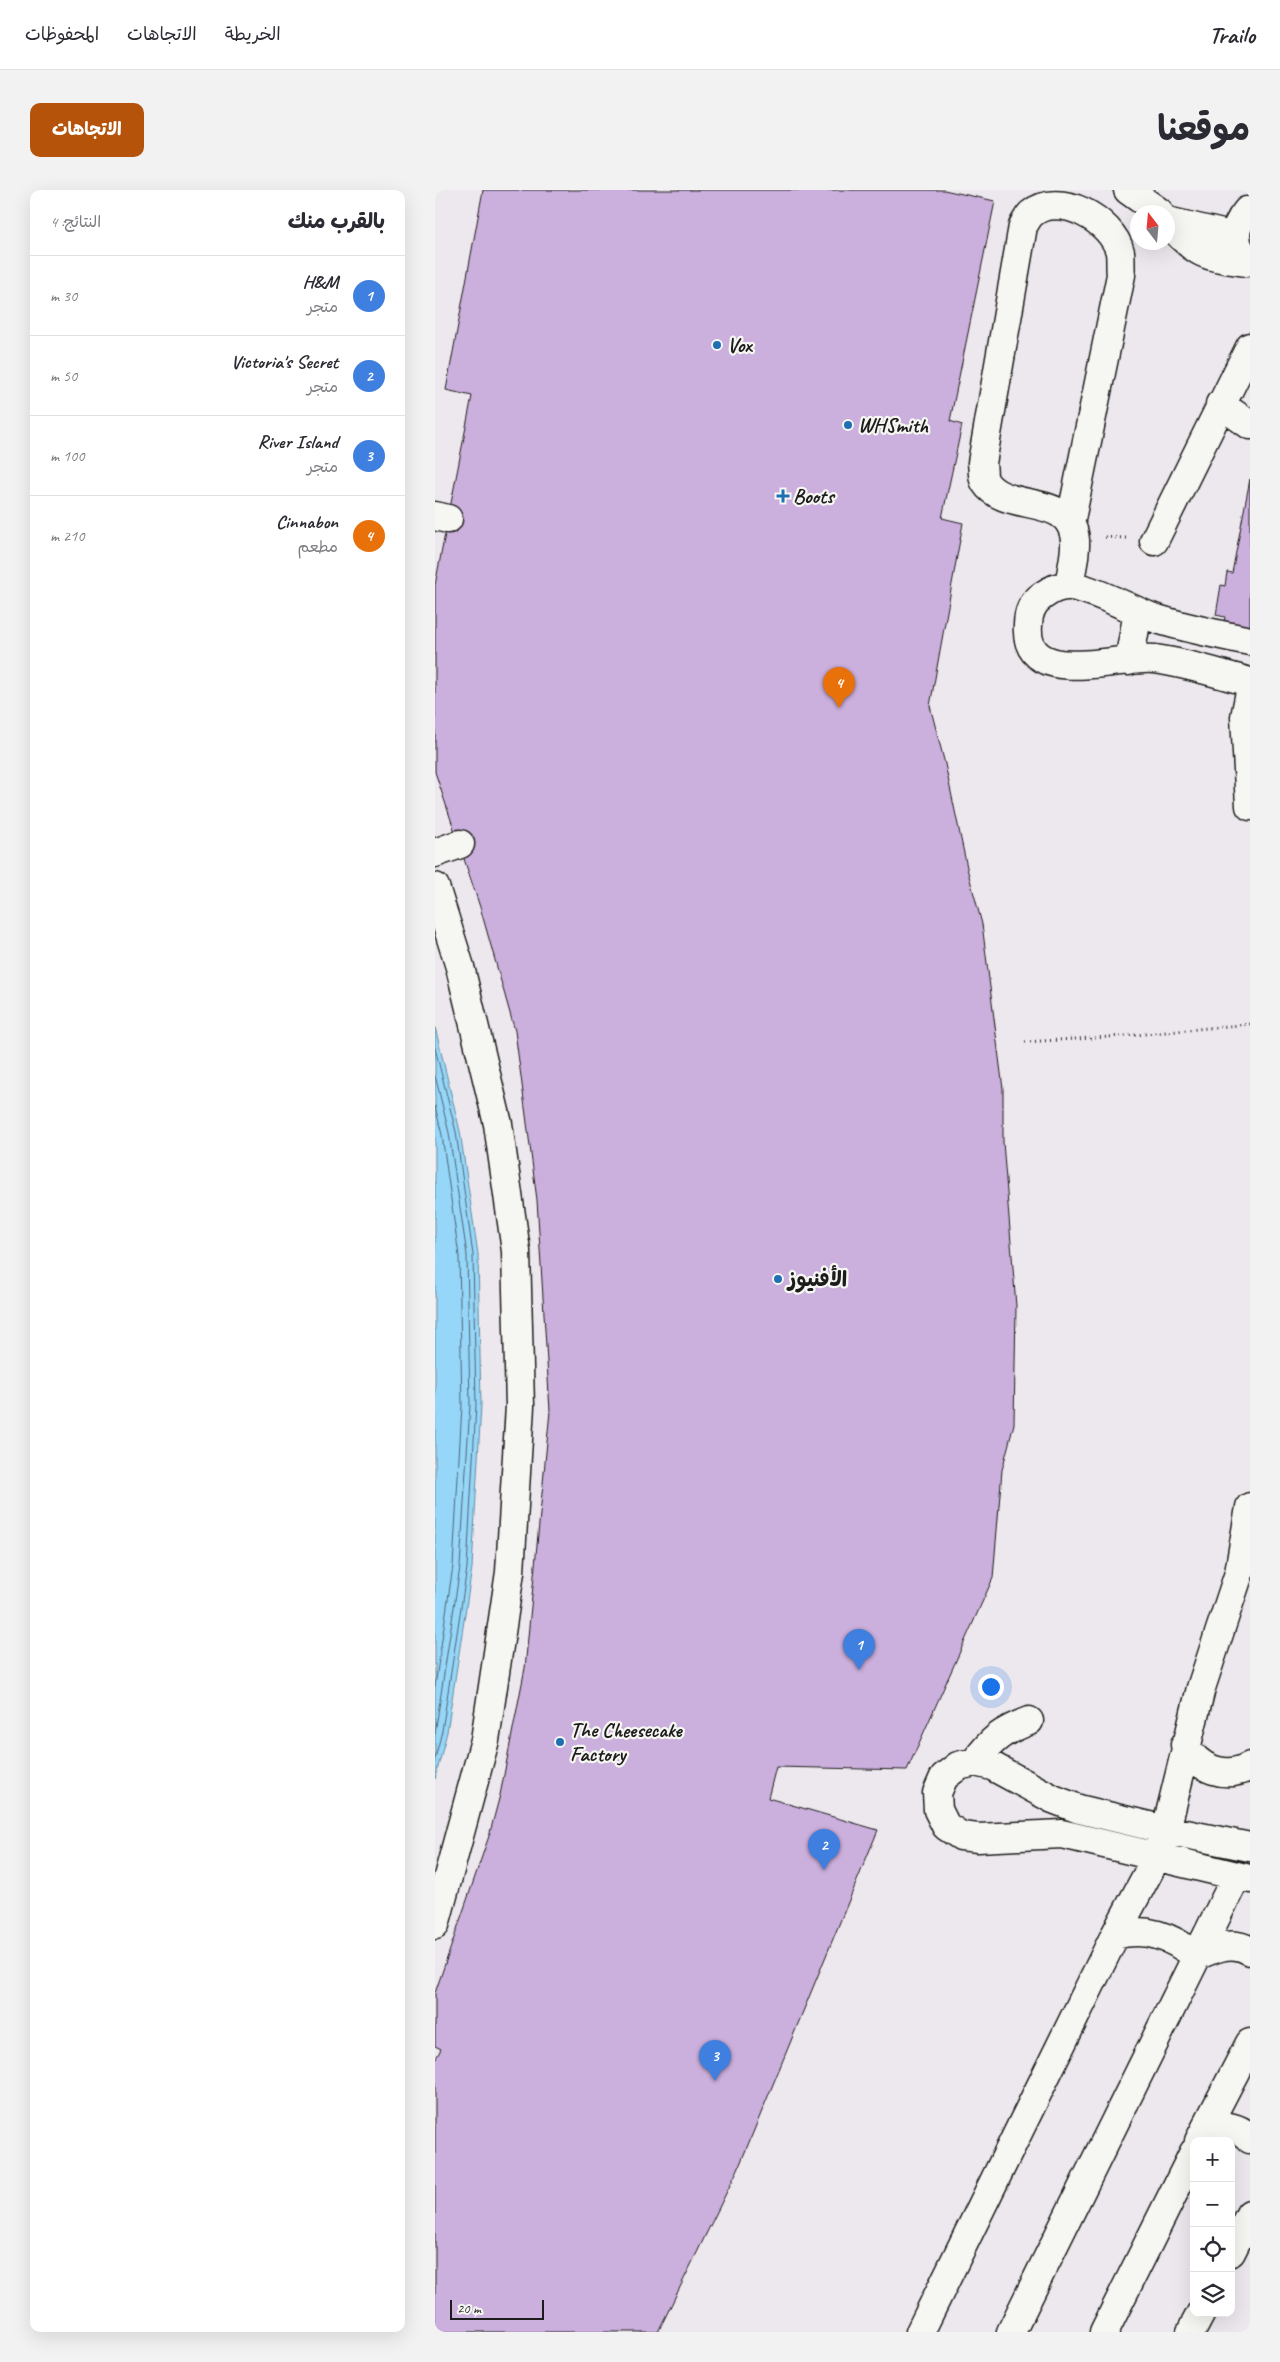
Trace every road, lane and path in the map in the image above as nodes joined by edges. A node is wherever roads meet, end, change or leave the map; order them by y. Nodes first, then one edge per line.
1 (1127, 190) edge
2 (1247, 204) edge
3 (1151, 205) edge
4 (1175, 216) edge
5 (1175, 230) edge
6 (1235, 237) junction
7 (1249, 263) edge
8 (1250, 347) edge
9 (1220, 404) junction
10 (1250, 425) edge
11 (1072, 532) junction
12 (1154, 541) joint
13 (1069, 586) junction
14 (1138, 612) junction
15 (1250, 641) edge
16 (1129, 661) junction
17 (1250, 682) edge
18 (1250, 692) edge
19 (1250, 806) edge
20 (435, 887) edge
21 (1250, 1024) edge
22 (1025, 1042) dead end
23 (1250, 1507) edge
24 (1029, 1721) dead end
25 (1185, 1745) junction
26 (975, 1762) junction
27 (1250, 1766) edge
28 (1042, 1792) junction
29 (1165, 1830) junction
30 (1032, 1834) junction
31 (1250, 1848) edge
32 (1156, 1858) junction
33 (1243, 1878) edge
34 (435, 1925) edge
35 (1115, 1935) junction
36 (1250, 1951) edge
37 (1196, 1956) junction
38 (1250, 2043) edge
39 (1203, 2134) edge
40 (1250, 2139) edge
41 (1190, 2160) edge
42 (1250, 2214) edge
43 (1235, 2244) edge
44 (1199, 2317) edge
45 (920, 2332) edge
46 (1011, 2332) edge
47 (1104, 2332) edge
48 (1191, 2332) edge

1 - 3 street
2 - 6 street
4 - 6 street
5 - 7 street
6 - 7 street
8 - 9 street
9 - 10 street
9 - 12 street
11 - 11 street
11 - 12 path
11 - 13 street
13 - 14 street
13 - 16 street
14 - 15 street
14 - 16 street
16 - 17 street
18 - 19 street
20 - 34 street
21 - 22 path
23 - 25 street
24 - 26 street
25 - 27 street
25 - 29 street
26 - 28 street
26 - 30 street
28 - 29 street
28 - 30 street
29 - 31 street
29 - 32 street
30 - 32 street
32 - 33 street
32 - 35 street
33 - 37 street
35 - 37 street
35 - 45 street
36 - 37 street
37 - 46 street
38 - 39 street
39 - 40 street
41 - 47 street
42 - 43 street
44 - 48 street

